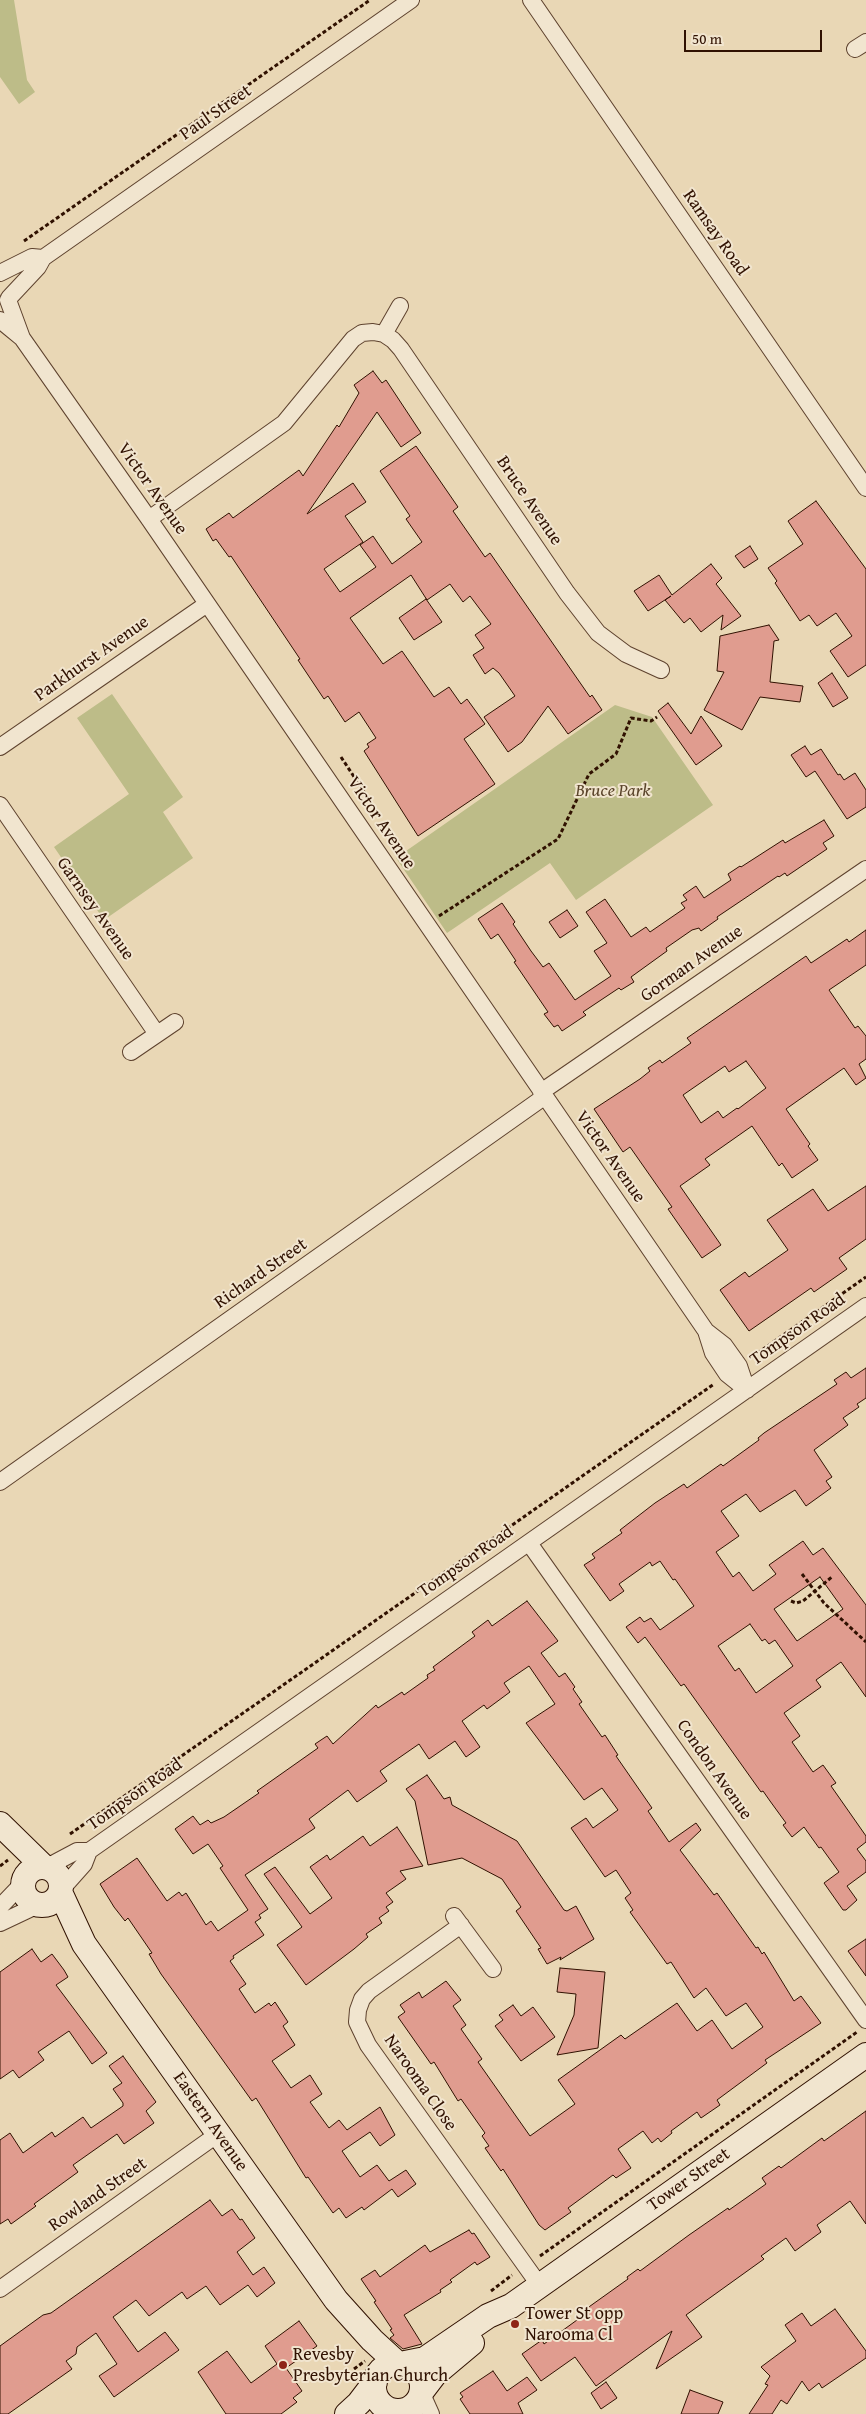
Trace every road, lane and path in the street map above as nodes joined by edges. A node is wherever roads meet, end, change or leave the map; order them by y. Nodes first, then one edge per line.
1 (370, 0) edge
2 (412, 0) edge
3 (531, 0) edge
4 (20, 243) dead end
5 (42, 258) junction
6 (0, 274) edge
7 (6, 302) edge
8 (400, 306) dead end
9 (0, 320) edge
10 (384, 334) junction
11 (22, 338) junction
12 (866, 488) edge
13 (149, 519) junction
14 (207, 604) junction
15 (661, 670) dead end
16 (657, 717) dead end
17 (0, 746) edge
18 (340, 757) dead end
19 (368, 798) dead end
20 (0, 806) edge
21 (866, 869) edge
22 (426, 924) junction
23 (175, 1022) dead end
24 (157, 1034) junction
25 (131, 1052) dead end
26 (543, 1094) junction
27 (866, 1277) edge
28 (866, 1306) edge
29 (733, 1370) junction
30 (747, 1390) junction
31 (0, 1482) edge
32 (529, 1543) junction
33 (802, 1574) dead end
34 (833, 1576) dead end
35 (815, 1592) junction
36 (791, 1601) dead end
37 (866, 1642) edge
38 (0, 1824) edge
39 (0, 1830) edge
40 (65, 1838) dead end
41 (89, 1851) junction
42 (6, 1861) edge
43 (44, 1867) junction
44 (23, 1882) junction
45 (50, 1898) junction
46 (0, 1906) edge
47 (0, 1923) edge
48 (493, 1969) dead end
49 (862, 2026) edge
50 (866, 2055) edge
51 (218, 2134) junction
52 (526, 2266) junction
53 (540, 2286) junction
54 (0, 2289) edge
55 (486, 2294) dead end
56 (336, 2300) junction
57 (511, 2306) junction
58 (400, 2363) junction
59 (375, 2380) junction
60 (425, 2400) edge
61 (392, 2412) edge
62 (346, 2414) edge

1 - 4 path
2 - 5 street, Paul Street
3 - 12 street, Ramsay Road
5 - 6 street, Paul Street
5 - 7 street, Paul Street
6 - 7 street, Victor Avenue
7 - 11 street, Victor Avenue
8 - 10 street
9 - 11 street, Victor Avenue
10 - 13 street
10 - 15 street, Bruce Avenue
11 - 13 street, Victor Avenue
13 - 14 street, Victor Avenue
14 - 17 street, Parkhurst Avenue
14 - 22 street, Victor Avenue
16 - 22 path
18 - 19 path
20 - 24 street, Garnsey Avenue
21 - 26 street, Gorman Avenue
22 - 26 street, Victor Avenue
23 - 24 street
24 - 25 street
26 - 29 street, Victor Avenue
26 - 31 street, Richard Street
27 - 29 path
28 - 30 street, Tompson Road
29 - 30 street, Victor Avenue
29 - 40 path
30 - 32 street, Tompson Road
32 - 41 street, Tompson Road
32 - 49 street, Condon Avenue
33 - 35 path
34 - 35 path
35 - 36 path
35 - 37 path
38 - 43 street
39 - 42 street
41 - 43 street, Tompson Road
41 - 45 street, Tompson Road
42 - 44 street
43 - 44 street
43 - 45 street
44 - 45 street
44 - 46 street
45 - 47 street, Tompson Road
45 - 51 street, Eastern Avenue
48 - 52 street, Narooma Close
49 - 52 path
50 - 53 street, Tower Street
51 - 54 street, Rowland Street
51 - 56 street, Eastern Avenue
52 - 53 street, Narooma Close
52 - 55 path
53 - 57 street, Tower Street
56 - 58 street, Eastern Avenue
56 - 59 street, Eastern Avenue
57 - 58 street, Tower Street
57 - 60 street, Tower Street
58 - 59 street
58 - 60 street
59 - 61 street
59 - 62 street
60 - 61 street

